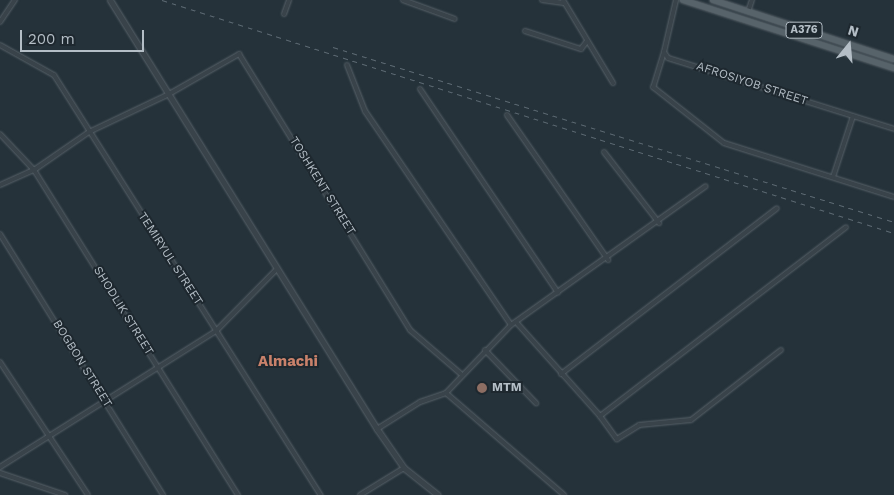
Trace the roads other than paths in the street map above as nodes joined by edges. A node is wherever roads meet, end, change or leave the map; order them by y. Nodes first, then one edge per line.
1 (15, 0) edge
2 (110, 0) edge
3 (288, 0) edge
4 (403, 0) edge
5 (542, 0) edge
6 (676, 0) edge
7 (683, 0) edge
8 (713, 0) edge
9 (752, 0) edge
10 (564, 1) edge
11 (748, 12) junction
12 (284, 14) dead end
13 (455, 18) dead end
14 (0, 22) edge
15 (526, 31) dead end
16 (587, 41) junction
17 (0, 45) edge
18 (664, 52) junction
19 (894, 60) edge
20 (347, 65) dead end
21 (894, 68) edge
22 (613, 83) dead end
23 (420, 89) dead end
24 (169, 94) junction
25 (507, 115) dead end
26 (853, 116) junction
27 (894, 130) edge
28 (89, 132) junction
29 (0, 134) edge
30 (604, 152) dead end
31 (34, 170) junction
32 (833, 178) junction
33 (0, 185) edge
34 (706, 186) dead end
35 (894, 197) edge
36 (776, 208) dead end
37 (659, 222) junction
38 (846, 227) dead end
39 (0, 234) edge
40 (608, 260) junction
41 (276, 270) junction
42 (558, 293) junction
43 (516, 322) junction
44 (511, 325) junction
45 (216, 331) junction
46 (484, 350) junction
47 (780, 350) dead end
48 (0, 362) edge
49 (158, 368) junction
50 (461, 374) junction
51 (561, 374) junction
52 (446, 393) junction
53 (106, 402) junction
54 (536, 403) dead end
55 (600, 416) junction
56 (377, 429) junction
57 (49, 437) junction
58 (0, 467) edge
59 (404, 468) junction
60 (0, 473) edge
61 (65, 495) edge
62 (88, 495) edge
63 (163, 495) edge
64 (238, 495) edge
65 (321, 495) edge
66 (360, 495) edge
67 (438, 495) edge
68 (564, 495) edge

1 - 14 street
2 - 24 street
3 - 12 street
4 - 13 street
5 - 10 street
6 - 18 street
7 - 21 main road
8 - 11 main road, A376
9 - 11 street
10 - 16 street
11 - 19 main road, A376
15 - 16 street
16 - 22 street
17 - 28 street, TEMIRYUL STREET
18 - 26 street, AFROSIYOB STREET
18 - 32 street
20 - 44 street
23 - 42 street
24 - 28 street, TOSHKENT STREET
24 - 41 street
24 - 50 street, TOSHKENT STREET
25 - 40 street
26 - 27 street, AFROSIYOB STREET
26 - 32 street
28 - 31 street, TOSHKENT STREET
28 - 45 street, TEMIRYUL STREET
29 - 31 street, SHODLIK STREET
30 - 37 street
31 - 33 street, TOSHKENT STREET
31 - 49 street, SHODLIK STREET
32 - 35 street
34 - 37 street
36 - 51 street
37 - 40 street
38 - 55 street
39 - 53 street, BOGBON STREET
40 - 42 street
41 - 45 street
41 - 56 street
42 - 43 street
43 - 44 street
43 - 51 street
44 - 46 street
45 - 49 street
45 - 65 street, TEMIRYUL STREET
46 - 50 street
46 - 54 street
47 - 55 street
48 - 57 street
49 - 53 street
49 - 64 street, SHODLIK STREET
50 - 52 street
51 - 55 street
52 - 56 street
52 - 68 street
53 - 57 street
53 - 63 street, BOGBON STREET
56 - 59 street
57 - 58 street
57 - 62 street
59 - 66 street
59 - 67 street
60 - 61 street

